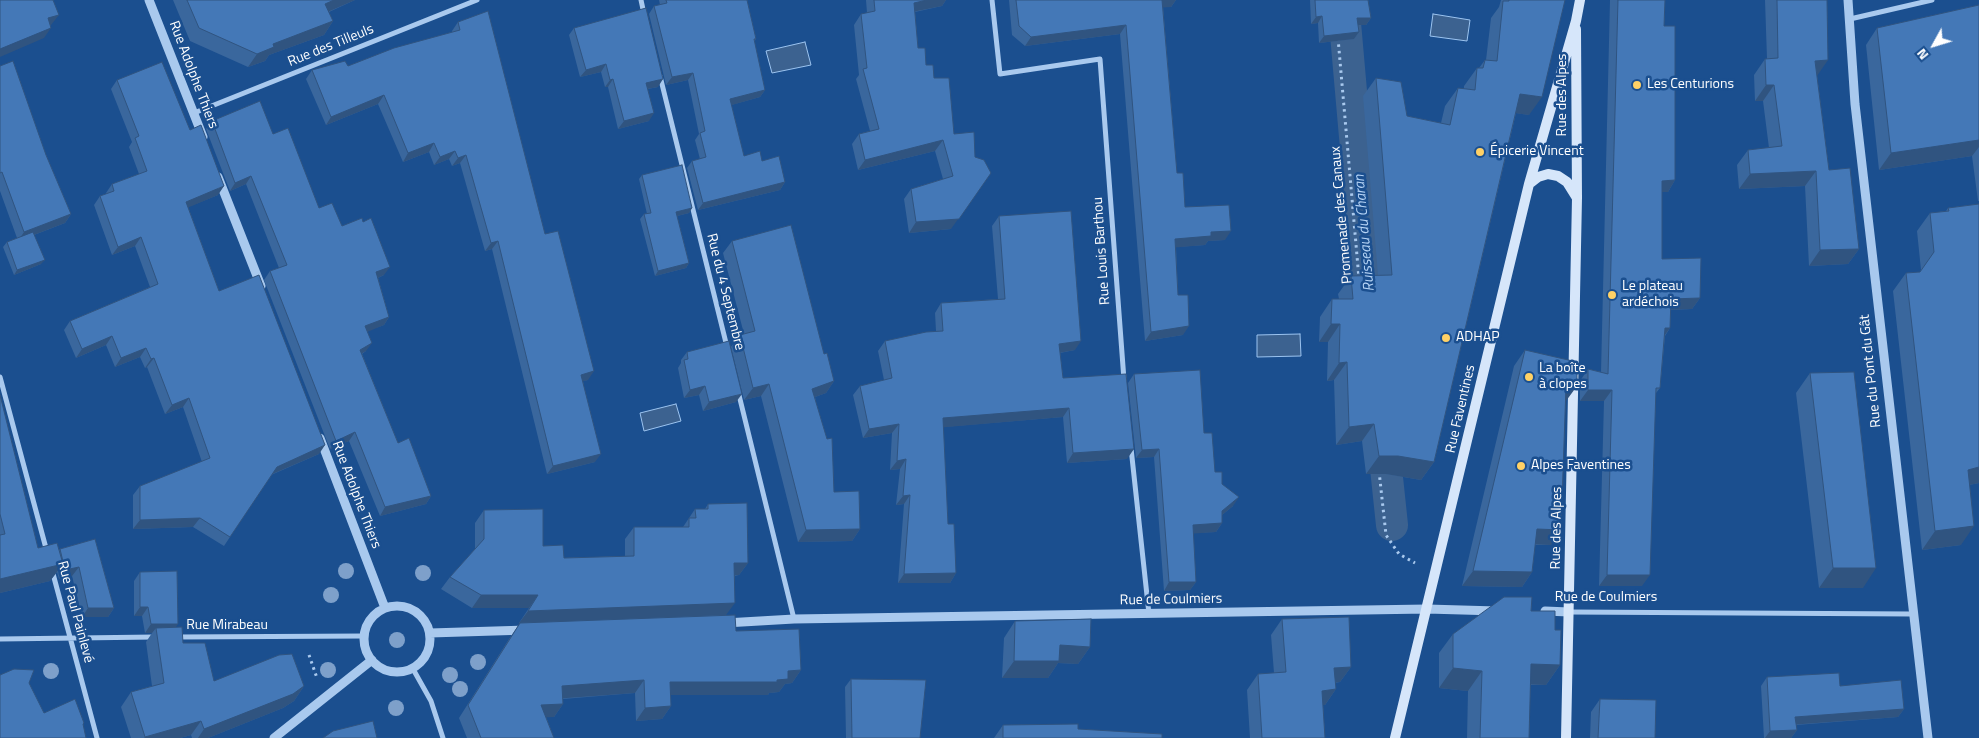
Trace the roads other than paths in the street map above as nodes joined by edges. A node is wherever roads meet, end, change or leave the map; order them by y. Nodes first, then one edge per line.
1 (149, 0) edge
2 (477, 0) edge
3 (641, 0) edge
4 (992, 0) edge
5 (1580, 0) edge
6 (1848, 0) edge
7 (1932, 0) edge
8 (646, 19) edge
9 (1850, 19) junction
10 (1576, 20) junction
11 (658, 68) edge
12 (194, 113) junction
13 (208, 150) edge
14 (215, 168) edge
15 (1530, 184) junction
16 (1577, 198) junction
17 (264, 296) edge
18 (730, 358) edge
19 (0, 376) edge
20 (1124, 383) edge
21 (737, 388) edge
22 (317, 432) edge
23 (1130, 442) edge
24 (48, 555) edge
25 (50, 564) edge
26 (385, 608) junction
27 (1427, 609) junction
28 (1505, 611) edge
29 (1533, 611) edge
30 (1569, 612) junction
31 (1150, 614) junction
32 (1912, 614) junction
33 (794, 619) junction
34 (718, 623) edge
35 (532, 629) edge
36 (430, 633) junction
37 (364, 636) junction
38 (164, 637) edge
39 (174, 637) edge
40 (70, 638) junction
41 (0, 639) edge
42 (372, 660) junction
43 (413, 669) junction
44 (97, 738) edge
45 (274, 738) edge
46 (443, 738) edge
47 (1395, 738) edge
48 (1566, 738) edge
49 (1928, 738) edge

1 - 12 street, Rue Adolphe Thiers
2 - 12 street, Rue des Tilleuls
3 - 8 street
4 - 20 street, Rue Louis Barthou
5 - 10 main road, Rue Faventines
6 - 9 street, Rue du Pont du Gât
7 - 9 street
9 - 32 street, Rue du Pont du Gât
10 - 15 main road, Rue Faventines
10 - 16 main road, Rue des Alpes
11 - 18 street, Rue du 4 Septembre
12 - 13 street, Rue Adolphe Thiers
14 - 17 street
15 - 16 main road
15 - 27 main road, Rue Faventines
16 - 30 main road, Rue des Alpes
19 - 24 street, Rue Paul Painlevé
21 - 33 street
22 - 26 street, Rue Adolphe Thiers
23 - 31 street
25 - 40 street, Rue Paul Painlevé
26 - 36 street
26 - 37 street
27 - 28 street, Rue de Coulmiers
27 - 31 street, Rue de Coulmiers
27 - 47 main road, Rue Faventines
29 - 30 street, Rue de Coulmiers
30 - 32 street, Rue de Coulmiers
30 - 48 main road, Rue des Alpes
31 - 33 street, Rue de Coulmiers
32 - 49 street, Rue du Pont du Gât
33 - 34 street, Rue de Coulmiers
35 - 36 street
36 - 43 street
37 - 39 street, Rue Mirabeau
37 - 42 street
38 - 40 street
40 - 41 street
40 - 44 street, Rue Paul Painlevé
42 - 43 street
42 - 45 street
43 - 46 street

